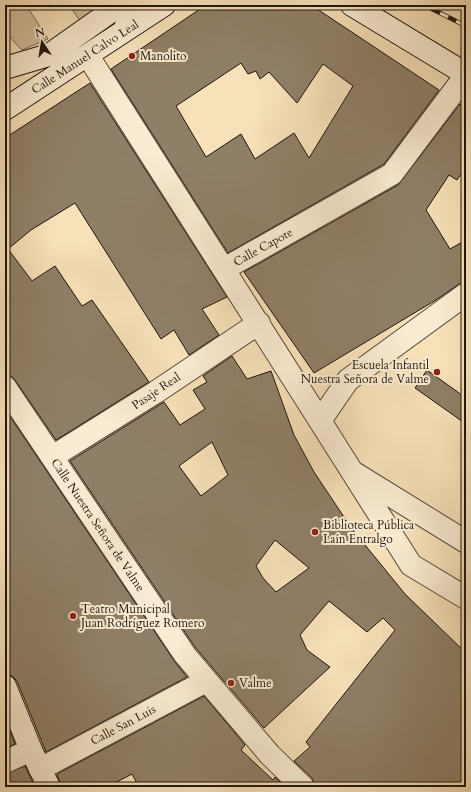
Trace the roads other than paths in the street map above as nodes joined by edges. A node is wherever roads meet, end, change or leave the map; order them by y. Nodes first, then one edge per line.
1 (120, 5) edge
2 (136, 5) edge
3 (164, 5) edge
4 (352, 5) edge
5 (88, 56) junction
6 (5, 68) edge
7 (466, 74) edge
8 (5, 109) edge
9 (224, 269) junction
10 (466, 294) edge
11 (259, 323) junction
12 (5, 387) edge
13 (320, 421) junction
14 (52, 457) junction
15 (352, 471) junction
16 (466, 542) edge
17 (466, 598) edge
18 (206, 681) junction
19 (5, 686) edge
20 (5, 762) edge
21 (40, 769) edge
22 (303, 787) edge

1 - 6 street, Calle Manuel Calvo Leal
2 - 5 lane
3 - 5 street, Calle Manuel Calvo Leal
4 - 7 street
5 - 8 street, Calle Manuel Calvo Leal
5 - 9 street, Calle Capote
7 - 9 street, Calle Capote
9 - 11 street
10 - 13 street
11 - 13 street
11 - 14 street, Pasaje Real
12 - 14 street, Calle Nuestra Señora de Valme
13 - 15 street
14 - 18 street, Calle Nuestra Señora de Valme
15 - 16 street
15 - 17 street
18 - 21 street, Calle San Luis
18 - 22 street, Calle Nuestra Señora de Valme
19 - 21 street
20 - 21 street, Calle San Luis

